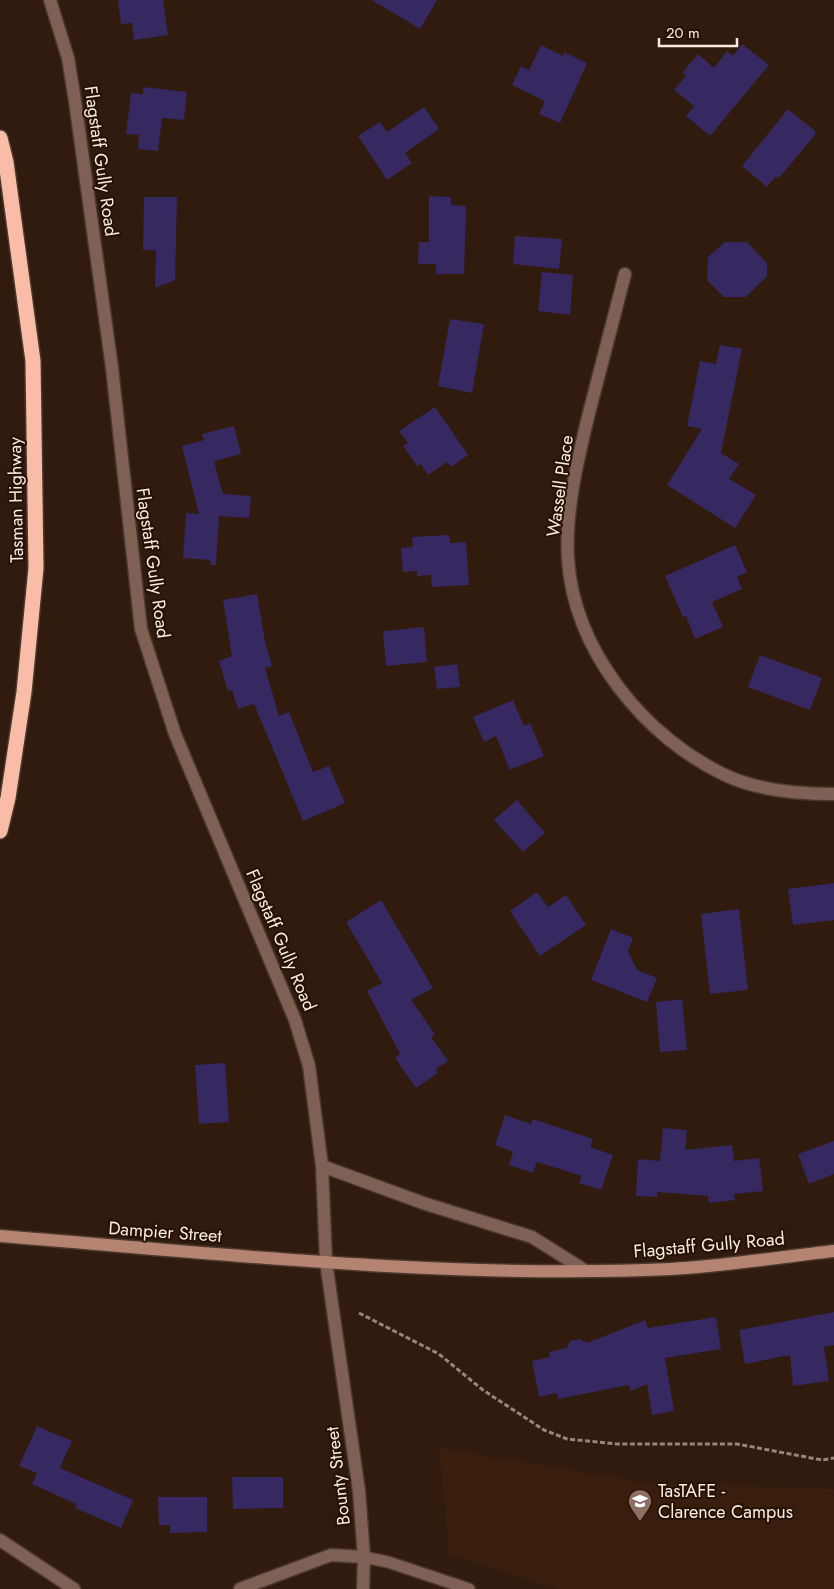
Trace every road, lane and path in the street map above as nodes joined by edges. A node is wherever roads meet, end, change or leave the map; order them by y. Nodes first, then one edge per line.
1 (50, 0) edge
2 (0, 138) edge
3 (625, 274) dead end
4 (834, 794) edge
5 (0, 832) edge
6 (322, 1166) junction
7 (0, 1236) edge
8 (834, 1250) edge
9 (326, 1262) junction
10 (586, 1271) junction
11 (359, 1313) dead end
12 (834, 1458) edge
13 (0, 1540) edge
14 (364, 1557) junction
15 (74, 1589) edge
16 (240, 1589) edge
17 (362, 1589) edge
18 (469, 1589) edge

1 - 6 street, Flagstaff Gully Road
2 - 5 highway, Tasman Highway
3 - 4 street, Wassell Place
6 - 9 street, Flagstaff Gully Road
6 - 10 street
7 - 9 street, Dampier Street
8 - 10 street, Flagstaff Gully Road
9 - 10 street, Flagstaff Gully Road
9 - 14 street, Bounty Street
11 - 12 path
13 - 15 street
14 - 16 street
14 - 17 street, Bounty Street
14 - 18 lane

